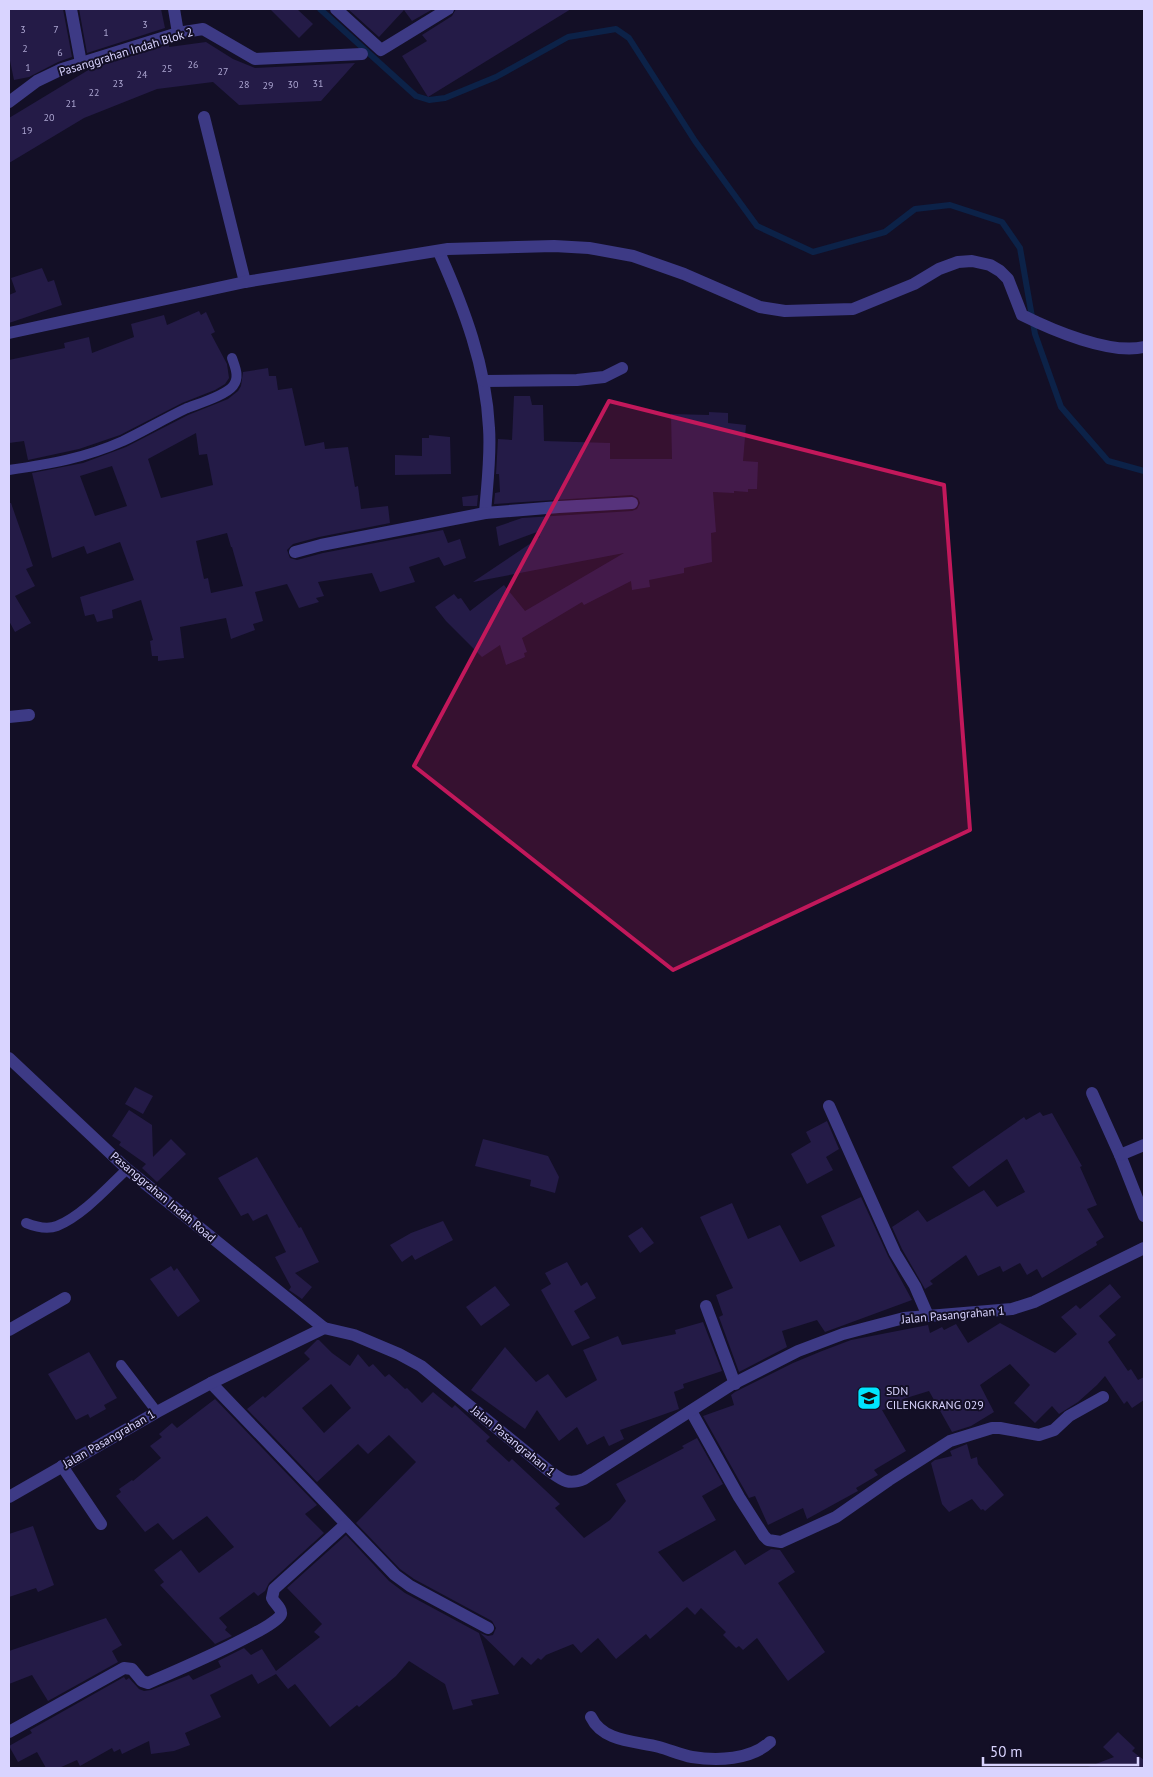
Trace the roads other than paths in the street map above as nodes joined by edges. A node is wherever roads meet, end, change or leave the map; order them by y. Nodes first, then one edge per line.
1 (71, 9) edge
2 (174, 9) edge
3 (336, 9) edge
4 (448, 9) edge
5 (178, 33) junction
6 (362, 54) dead end
7 (81, 63) junction
8 (9, 100) edge
9 (204, 117) dead end
10 (439, 252) junction
11 (245, 282) junction
12 (9, 333) edge
13 (1144, 346) edge
14 (232, 358) dead end
15 (622, 368) dead end
16 (484, 381) junction
17 (9, 470) edge
18 (632, 503) dead end
19 (486, 513) junction
20 (295, 552) dead end
21 (29, 715) dead end
22 (9, 717) edge
23 (9, 1058) edge
24 (1092, 1093) dead end
25 (829, 1106) dead end
26 (1144, 1145) edge
27 (1120, 1155) junction
28 (127, 1169) junction
29 (1144, 1216) edge
30 (26, 1223) dead end
31 (1144, 1248) edge
32 (65, 1298) dead end
33 (706, 1306) dead end
34 (928, 1316) junction
35 (324, 1328) junction
36 (9, 1330) edge
37 (121, 1365) dead end
38 (211, 1383) junction
39 (735, 1384) junction
40 (1104, 1397) dead end
41 (157, 1412) junction
42 (691, 1412) junction
43 (62, 1466) junction
44 (9, 1497) edge
45 (101, 1524) dead end
46 (346, 1524) junction
47 (488, 1628) dead end
48 (591, 1717) dead end
49 (9, 1732) edge
50 (770, 1742) dead end
51 (735, 1756) junction
52 (744, 1768) edge

1 - 7 street
2 - 5 street
3 - 4 street
5 - 6 street, Pasanggrahan Indah Blok 2
5 - 7 street, Pasanggrahan Indah Blok 2
7 - 8 street, Pasanggrahan Indah Blok 2
9 - 11 street
10 - 11 street
10 - 13 street
10 - 16 street
11 - 12 street
14 - 17 lane
15 - 16 street
16 - 19 street
18 - 19 street
19 - 20 street
21 - 22 street
23 - 28 street, Pasanggrahan Indah Road
24 - 27 street
25 - 34 street
26 - 27 street
27 - 29 street
28 - 30 lane
28 - 35 street, Pasanggrahan Indah Road
31 - 34 street, Jalan Pasangrahan 1
32 - 36 street
33 - 39 street
34 - 39 street, Jalan Pasangrahan 1
35 - 38 street, Jalan Pasangrahan 1
35 - 42 street, Jalan Pasangrahan 1
37 - 41 lane
38 - 41 street, Jalan Pasangrahan 1
38 - 46 street
39 - 42 street, Jalan Pasangrahan 1
40 - 42 street
41 - 43 street, Jalan Pasangrahan 1
43 - 44 street, Jalan Pasangrahan 1
43 - 45 street
46 - 47 street
46 - 49 street
48 - 51 street
50 - 51 street
51 - 52 street

